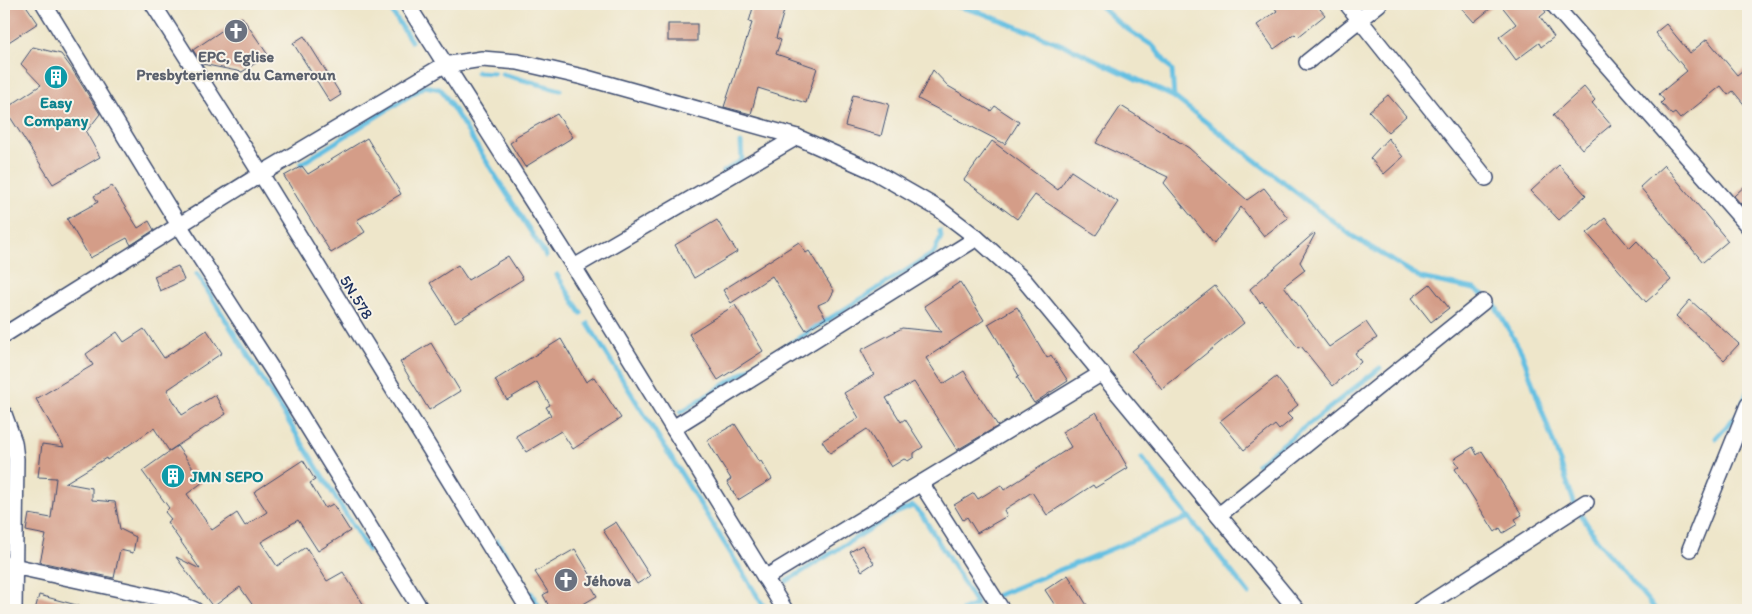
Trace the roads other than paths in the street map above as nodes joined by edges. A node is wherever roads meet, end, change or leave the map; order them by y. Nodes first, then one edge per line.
1 (44, 4) edge
2 (153, 4) edge
3 (406, 4) edge
4 (1346, 4) edge
5 (1379, 4) edge
6 (1553, 4) edge
7 (1359, 20) junction
8 (1306, 62) dead end
9 (444, 65) junction
10 (797, 137) junction
11 (261, 174) junction
12 (1486, 178) dead end
13 (179, 225) junction
14 (1748, 226) edge
15 (977, 238) junction
16 (574, 267) junction
17 (1484, 302) dead end
18 (4, 335) edge
19 (1102, 373) junction
20 (1748, 405) edge
21 (4, 414) edge
22 (673, 428) junction
23 (921, 483) junction
24 (1586, 502) dead end
25 (1219, 515) junction
26 (1690, 549) dead end
27 (10, 565) edge
28 (765, 578) junction
29 (14, 610) edge
30 (195, 610) edge
31 (421, 610) edge
32 (530, 610) edge
33 (785, 610) edge
34 (1002, 610) edge
35 (1297, 610) edge
36 (1419, 610) edge

1 - 13 street
2 - 11 street, 5N.578
3 - 9 street
4 - 7 street
5 - 7 street
6 - 14 street
7 - 8 street
7 - 12 street
9 - 10 street
9 - 11 street
9 - 16 street
10 - 15 street
10 - 16 street
11 - 13 street
11 - 32 street, 5N.578
13 - 18 street
13 - 31 street
15 - 19 street
15 - 22 street
16 - 22 street
17 - 25 street
19 - 23 street
19 - 25 street
20 - 26 street
21 - 27 street
22 - 28 street
23 - 28 street
23 - 34 street
24 - 36 street
25 - 35 street
27 - 29 street
27 - 30 street
28 - 33 street

